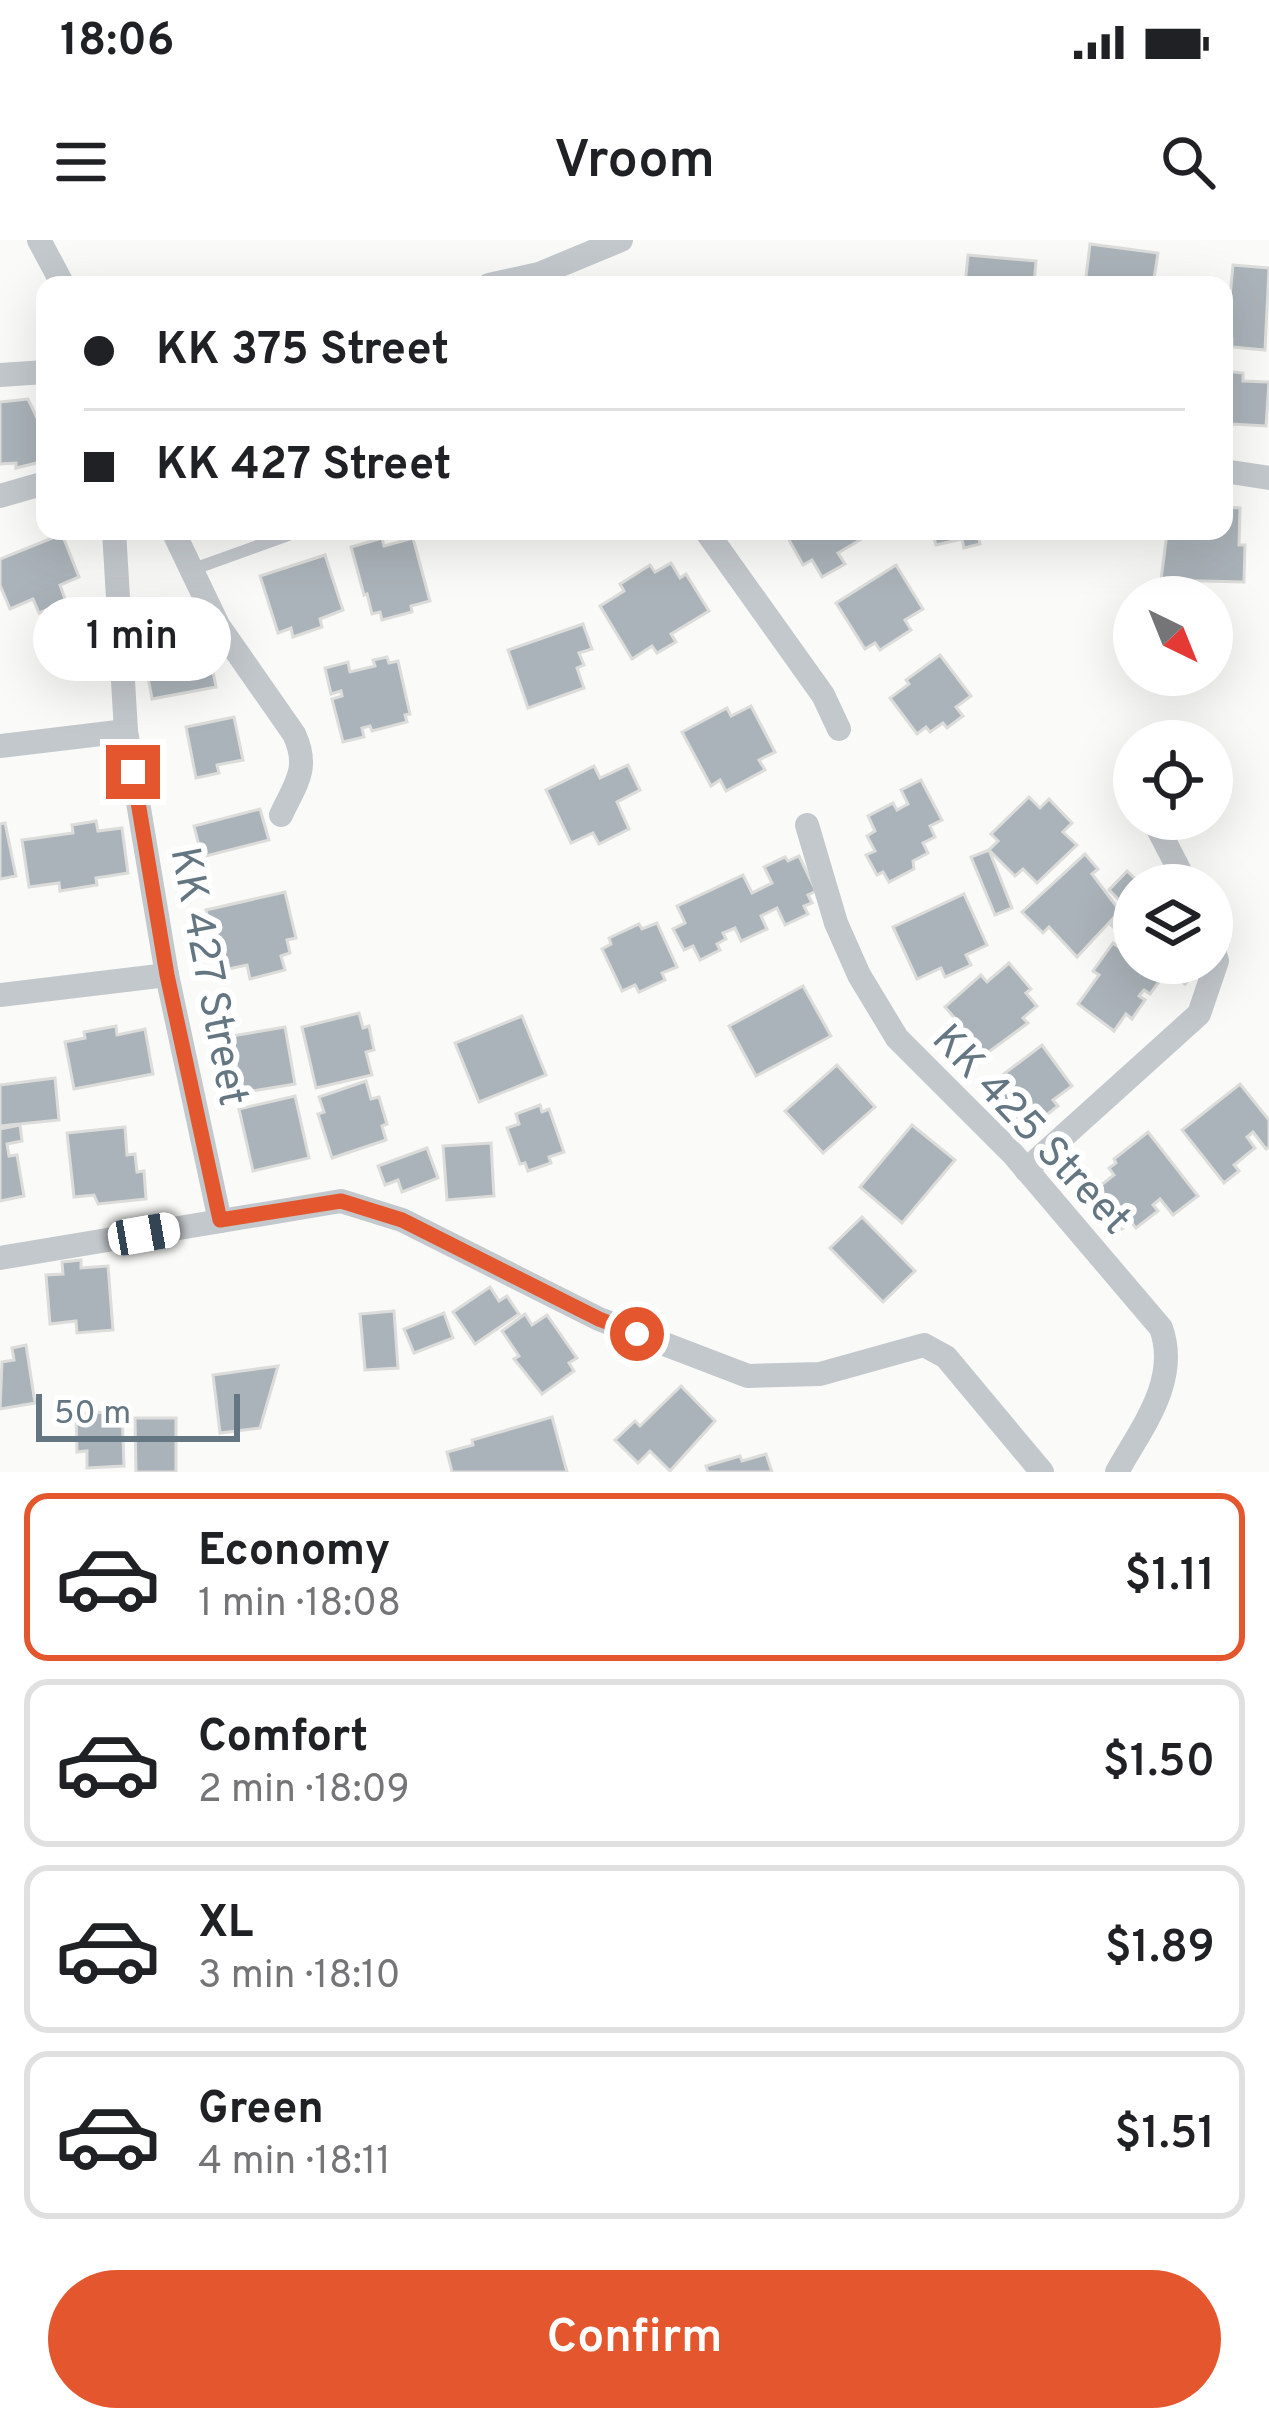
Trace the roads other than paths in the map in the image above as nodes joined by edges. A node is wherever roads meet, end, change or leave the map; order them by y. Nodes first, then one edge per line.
1 (39, 240) edge
2 (621, 240) edge
3 (58, 276) edge
4 (550, 276) edge
5 (36, 373) edge
6 (0, 375) edge
7 (1233, 472) edge
8 (1269, 478) edge
9 (36, 486) edge
10 (0, 496) edge
11 (115, 540) edge
12 (177, 540) edge
13 (274, 540) edge
14 (713, 540) edge
15 (190, 570) junction
16 (839, 729) dead end
17 (126, 731) junction
18 (0, 746) edge
19 (281, 814) dead end
20 (807, 825) dead end
21 (167, 975) junction
22 (1209, 984) edge
23 (0, 995) edge
24 (1026, 1170) junction
25 (220, 1220) junction
26 (0, 1258) edge
27 (1042, 1472) edge
28 (1117, 1472) edge

1 - 3 street
2 - 4 street
5 - 6 street
7 - 8 street
9 - 10 street
11 - 17 street, KK 427 Street
12 - 15 street
13 - 15 lane
14 - 16 street
15 - 19 street
17 - 18 street
17 - 21 street, KK 427 Street
20 - 24 street, KK 425 Street
21 - 23 street
21 - 25 street, KK 427 Street
22 - 24 street
24 - 28 street, KK 425 Street
25 - 26 street
25 - 27 street

